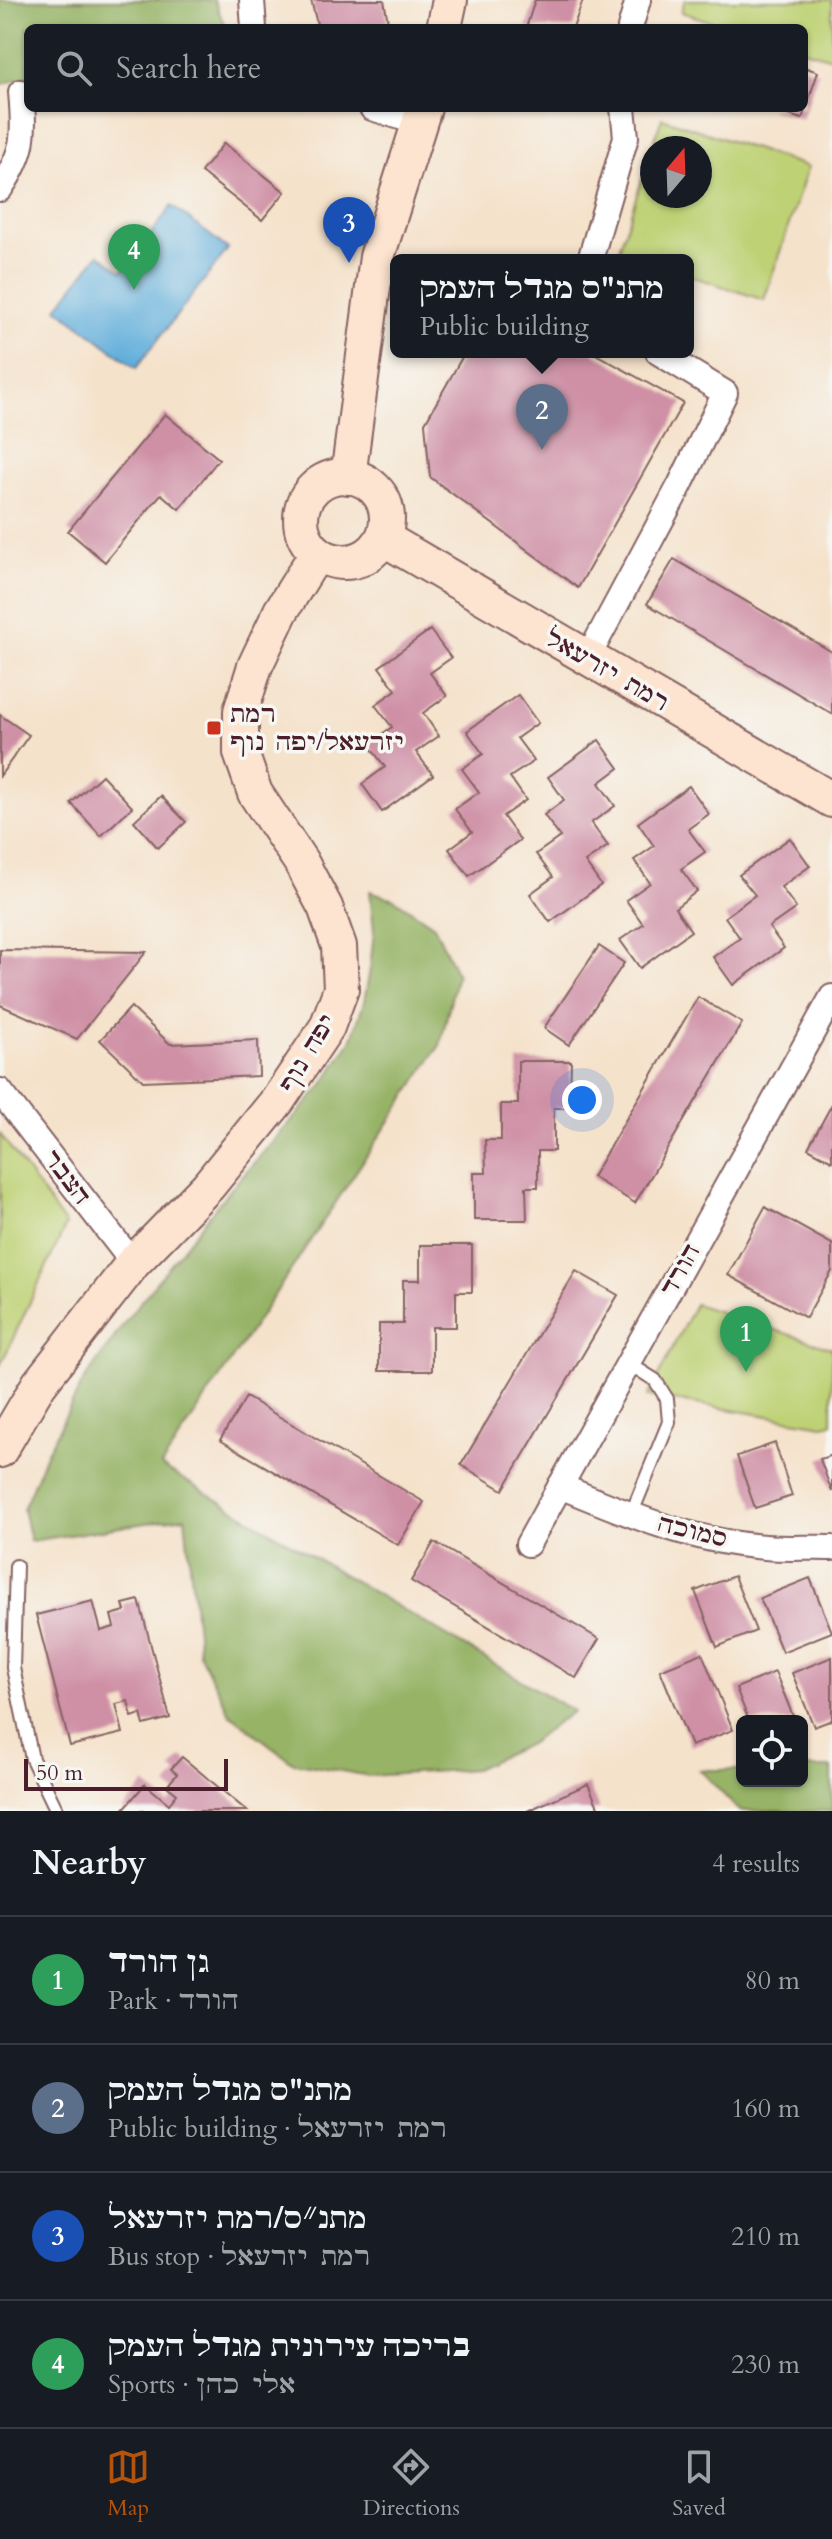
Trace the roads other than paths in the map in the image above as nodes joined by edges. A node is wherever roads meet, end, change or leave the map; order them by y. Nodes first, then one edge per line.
1 (252, 0) edge
2 (450, 0) edge
3 (638, 0) edge
4 (254, 24) edge
5 (445, 24) edge
6 (631, 24) edge
7 (16, 94) edge
8 (396, 112) edge
9 (623, 112) edge
10 (421, 116) edge
11 (0, 189) edge
12 (592, 254) edge
13 (668, 358) edge
14 (348, 477) junction
15 (383, 538) junction
16 (317, 553) junction
17 (587, 659) junction
18 (832, 800) edge
19 (832, 997) edge
20 (0, 1091) edge
21 (133, 1263) junction
22 (628, 1363) junction
23 (0, 1450) edge
24 (560, 1486) junction
25 (631, 1515) junction
26 (528, 1544) dead end
27 (832, 1548) edge
28 (16, 1566) dead end
29 (57, 1811) edge

1 - 4 street
2 - 5 street
3 - 6 street
7 - 11 street
8 - 10 street
9 - 12 street
10 - 14 street
13 - 17 street
14 - 15 street
14 - 16 street
15 - 16 street
15 - 17 street, רמת יזרעאל
16 - 21 street, יפה נוף
17 - 18 street, רמת יזרעאל
19 - 22 street, הורד
20 - 21 street, הצבר
21 - 23 street, יפה נוף
22 - 24 street, הורד
22 - 25 lane
24 - 25 street, סמוכה
24 - 26 street, הורד
25 - 27 street, סמוכה
28 - 29 lane

